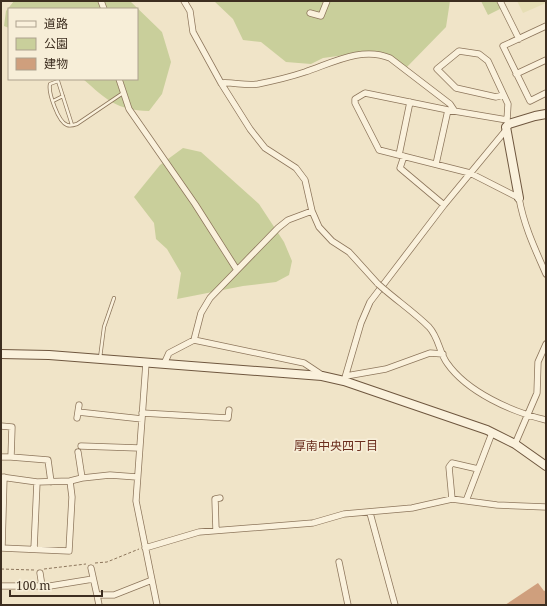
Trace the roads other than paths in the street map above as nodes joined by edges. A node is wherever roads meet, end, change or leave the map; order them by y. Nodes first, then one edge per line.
1 (184, 1) edge
2 (327, 1) edge
3 (500, 1) edge
4 (310, 13) dead end
5 (546, 26) edge
6 (519, 39) junction
7 (546, 60) edge
8 (516, 74) junction
9 (119, 80) edge
10 (221, 83) junction
11 (123, 93) junction
12 (546, 94) edge
13 (503, 95) junction
14 (63, 96) junction
15 (52, 101) junction
16 (410, 102) junction
17 (451, 110) junction
18 (546, 114) edge
19 (72, 125) junction
20 (507, 125) junction
21 (401, 156) junction
22 (436, 164) junction
23 (470, 173) junction
24 (520, 198) junction
25 (444, 205) junction
26 (312, 211) junction
27 (237, 270) junction
28 (546, 274) edge
29 (114, 298) dead end
30 (194, 340) junction
31 (546, 344) edge
32 (1, 354) edge
33 (442, 354) junction
34 (100, 359) junction
35 (146, 363) junction
36 (164, 364) junction
37 (322, 376) junction
38 (345, 378) junction
39 (79, 405) dead end
40 (229, 410) dead end
41 (78, 412) junction
42 (528, 415) junction
43 (142, 416) junction
44 (77, 418) dead end
45 (546, 420) edge
46 (1, 426) edge
47 (492, 433) junction
48 (515, 444) junction
49 (139, 448) junction
50 (1, 457) edge
51 (11, 457) junction
52 (546, 465) edge
53 (478, 469) junction
54 (3, 477) edge
55 (137, 477) junction
56 (82, 478) junction
57 (70, 481) junction
58 (37, 482) junction
59 (52, 482) junction
60 (220, 498) dead end
61 (452, 499) junction
62 (466, 501) junction
63 (546, 507) edge
64 (370, 513) junction
65 (216, 530) junction
66 (2, 548) edge
67 (145, 548) junction
68 (34, 549) junction
69 (339, 562) dead end
70 (90, 568) dead end
71 (40, 571) road end
72 (93, 579) junction
73 (152, 580) junction
74 (1, 586) edge
75 (42, 586) junction
76 (97, 595) junction
77 (346, 604) edge
78 (99, 605) edge
79 (157, 605) edge
80 (395, 605) edge

1 - 10 street
2 - 4 street
3 - 6 street
5 - 6 street
6 - 8 street
7 - 8 street
8 - 12 street
9 - 11 street
10 - 17 street
10 - 26 street
11 - 19 lane
11 - 27 street
13 - 13 street
13 - 20 street
14 - 15 lane
14 - 15 lane
14 - 19 lane
15 - 19 lane
16 - 17 street
16 - 21 street
16 - 21 street
17 - 20 street
17 - 22 street
18 - 20 street
20 - 23 street
20 - 24 street
21 - 22 street
21 - 25 street
22 - 23 street
23 - 24 street
23 - 25 street
24 - 28 street
25 - 38 street
26 - 27 street
26 - 33 street, bridge
27 - 30 street
29 - 34 lane
30 - 36 street
30 - 37 street
31 - 42 street
32 - 34 street
33 - 38 street
33 - 42 street
34 - 35 street
35 - 36 street
35 - 43 street
36 - 37 street
37 - 38 street
38 - 47 street
39 - 41 street
40 - 43 street
41 - 43 street
41 - 44 street
42 - 45 street
42 - 48 street
43 - 49 street
46 - 51 street
47 - 48 street
47 - 53 street
48 - 52 street
49 - 55 street
49 - 56 street
50 - 51 street
51 - 59 street
53 - 61 street
53 - 62 street
54 - 58 street
54 - 66 street
55 - 56 street
55 - 67 street
56 - 57 street
57 - 59 street
57 - 68 street
58 - 59 street
58 - 68 street
60 - 65 street
61 - 62 street
61 - 64 street
62 - 63 street
64 - 65 street
64 - 80 street
65 - 67 street
66 - 68 street
67 - 73 street
69 - 77 street
70 - 72 street
71 - 75 street
72 - 75 street
72 - 76 street
73 - 76 street
73 - 79 street
74 - 75 street
76 - 78 street

